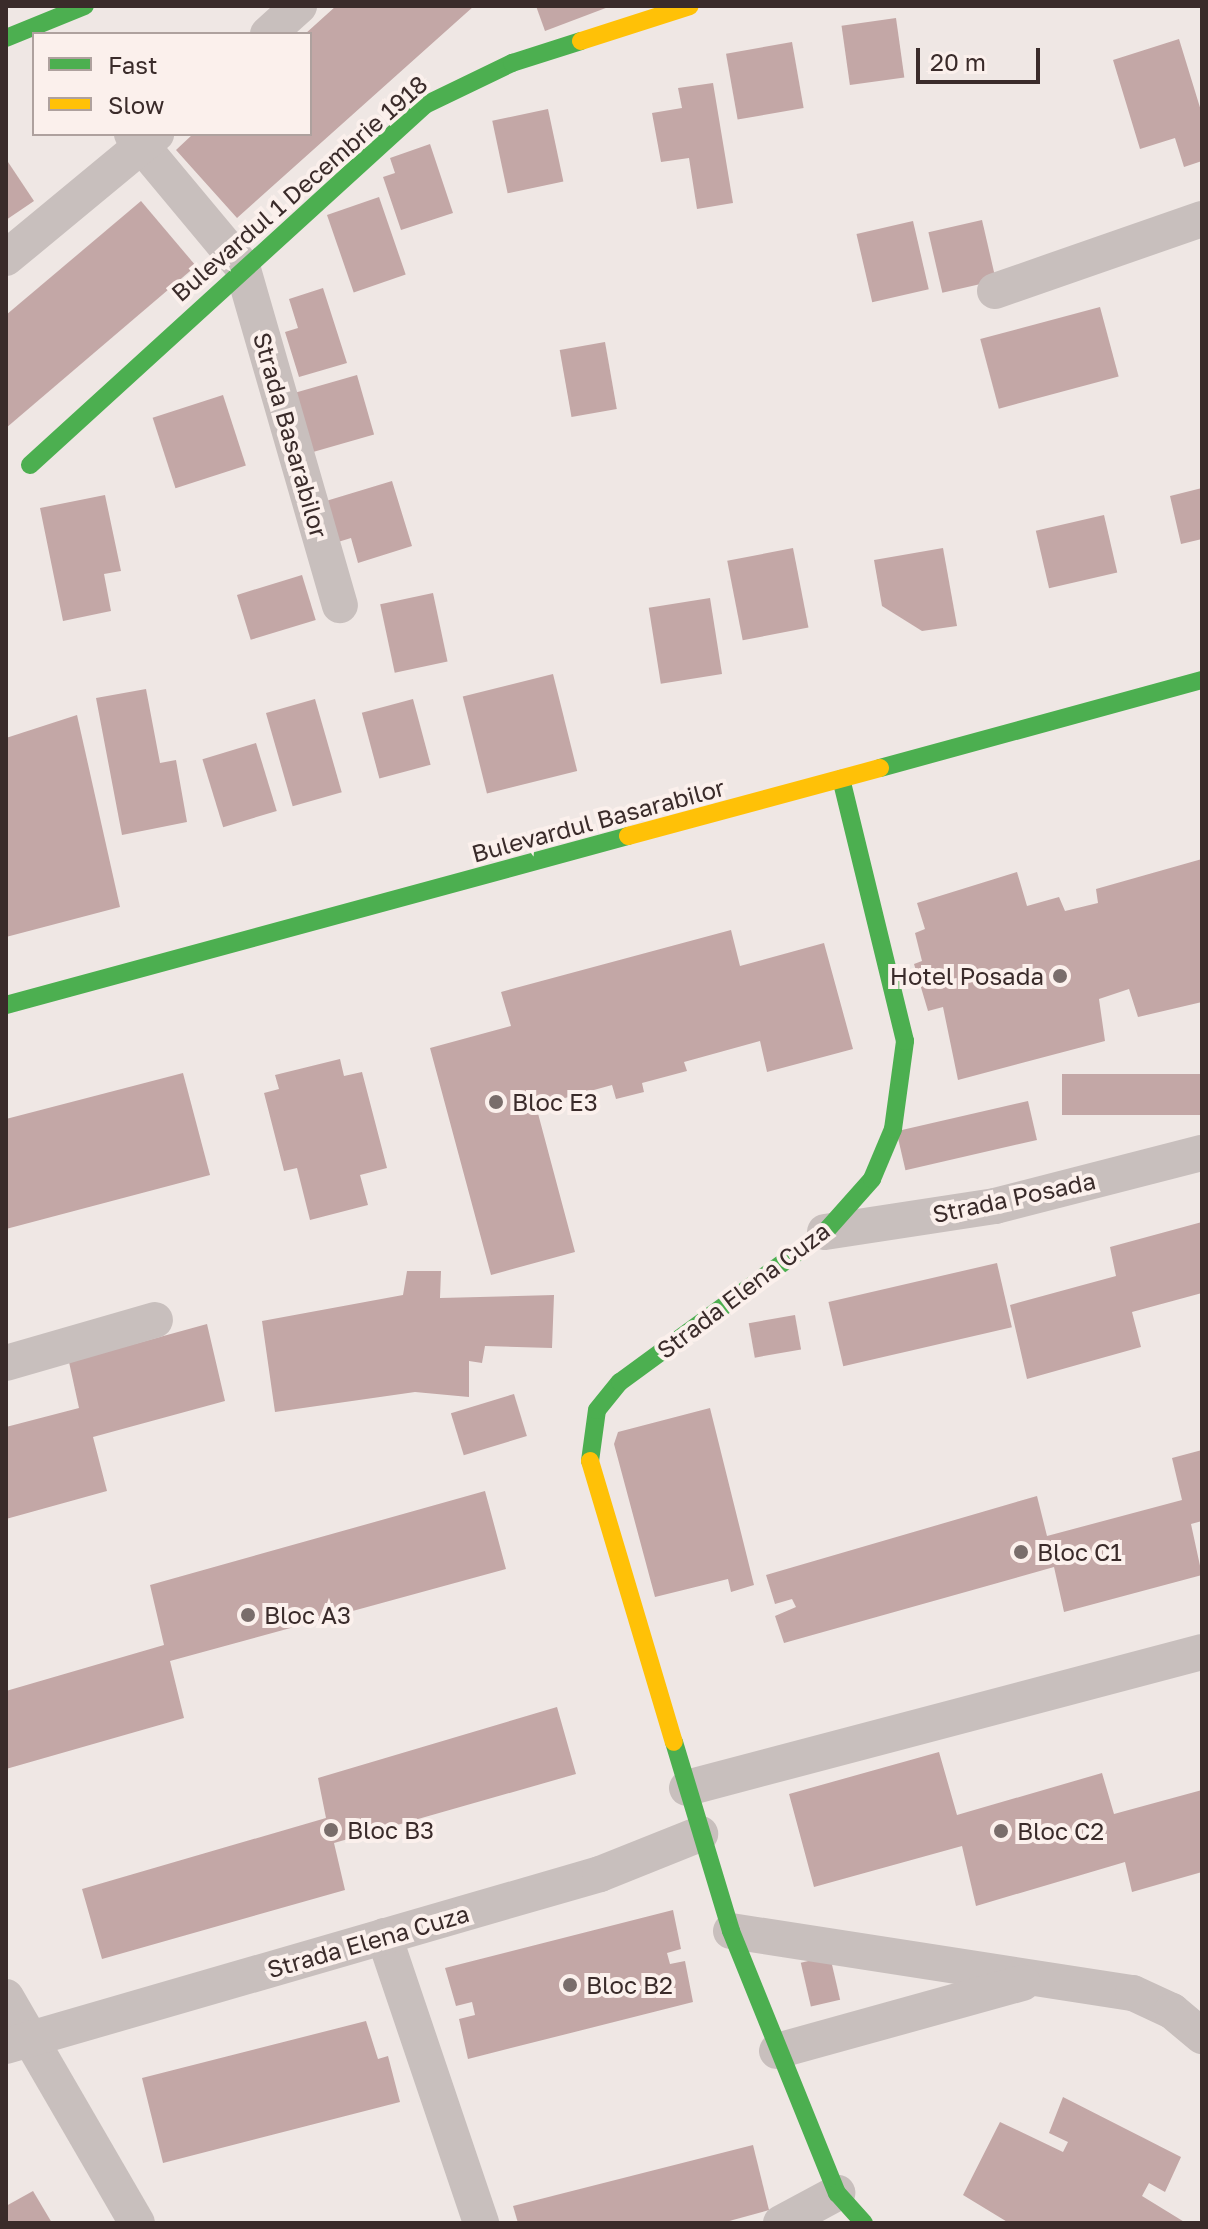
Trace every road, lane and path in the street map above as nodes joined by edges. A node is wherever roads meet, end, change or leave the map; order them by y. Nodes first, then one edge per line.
1 (299, 6) edge
2 (690, 6) edge
3 (69, 19) edge
4 (270, 32) edge
5 (6, 38) edge
6 (143, 139) edge
7 (1202, 219) edge
8 (6, 258) edge
9 (242, 266) junction
10 (995, 291) dead end
11 (30, 465) dead end
12 (340, 605) dead end
13 (1202, 680) edge
14 (841, 779) junction
15 (6, 1005) edge
16 (1202, 1153) edge
17 (825, 1232) junction
18 (155, 1320) dead end
19 (6, 1363) edge
20 (1202, 1652) edge
21 (687, 1788) junction
22 (700, 1834) junction
23 (731, 1931) junction
24 (384, 1936) junction
25 (1044, 1977) junction
26 (6, 1997) edge
27 (1202, 2036) edge
28 (19, 2042) edge
29 (777, 2051) junction
30 (837, 2193) junction
31 (137, 2223) edge
32 (481, 2223) edge
33 (781, 2223) edge
34 (864, 2223) edge

1 - 4 street
2 - 9 street, Bulevardul 1 Decembrie 1918
3 - 5 street
6 - 8 street
6 - 9 street
7 - 10 street
9 - 11 street, Bulevardul 1 Decembrie 1918
9 - 12 street, Strada Basarabilor
13 - 14 street, Bulevardul Basarabilor
14 - 15 street, Bulevardul Basarabilor
14 - 17 street, Strada Elena Cuza
16 - 17 street, Strada Posada
17 - 21 street, Strada Elena Cuza
18 - 19 street
20 - 21 street
21 - 22 street, Strada Elena Cuza
22 - 23 street, Strada Elena Cuza
22 - 24 street, Strada Elena Cuza
23 - 25 street
23 - 29 street, Strada Elena Cuza
24 - 28 street, Strada Elena Cuza
24 - 32 street
25 - 27 street
25 - 29 street
26 - 28 street
28 - 31 street
29 - 30 street, Strada Elena Cuza
30 - 33 street
30 - 34 street, Strada Elena Cuza

